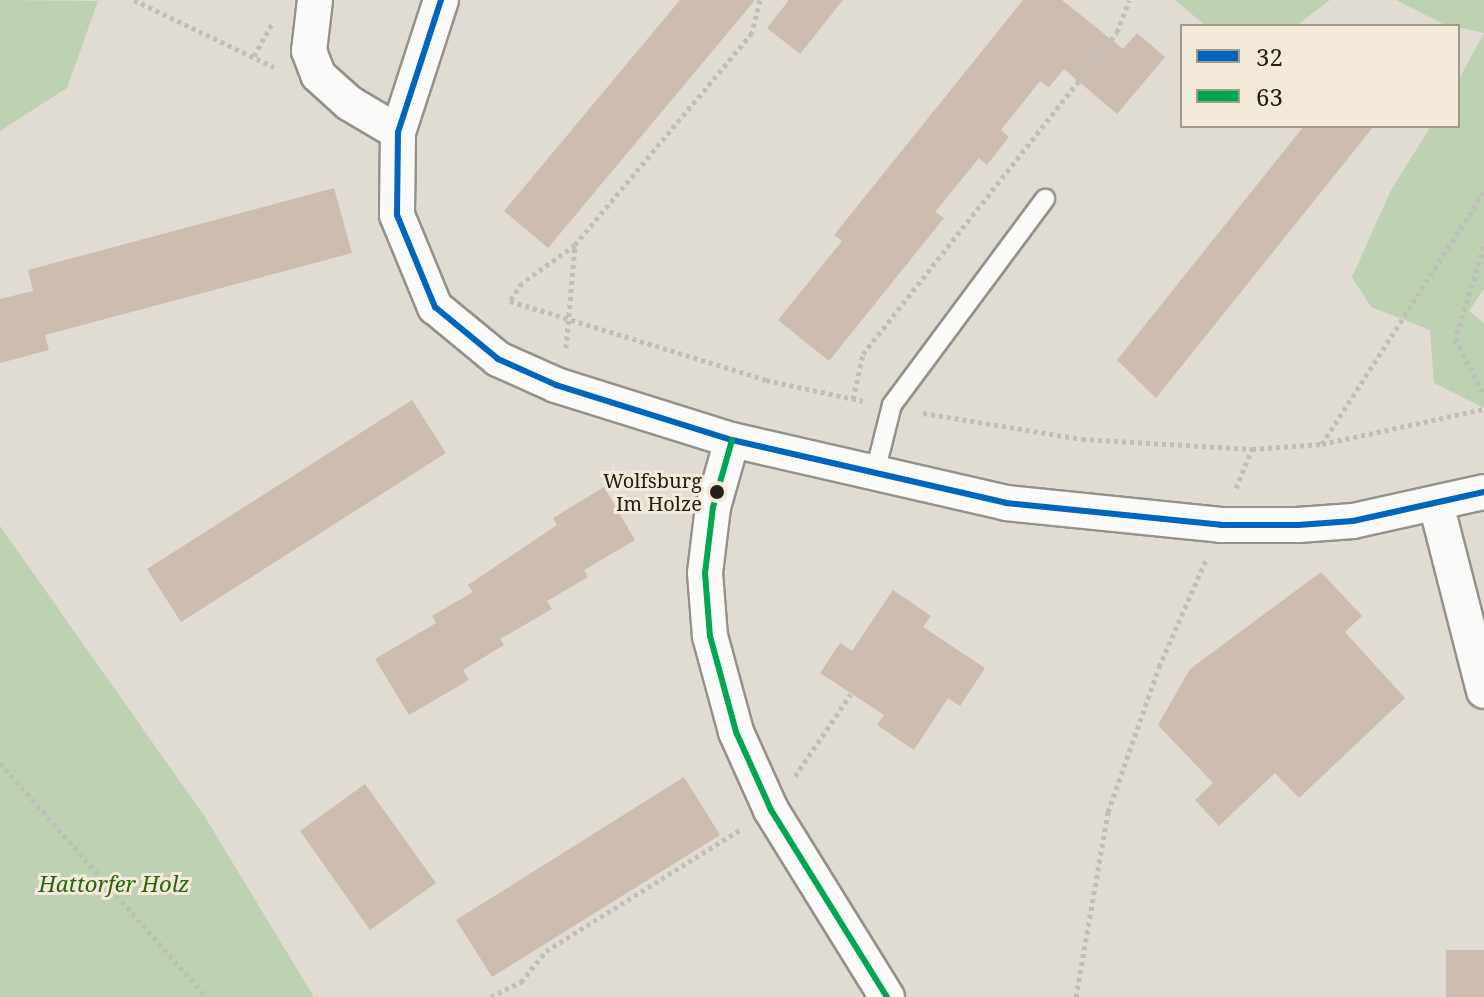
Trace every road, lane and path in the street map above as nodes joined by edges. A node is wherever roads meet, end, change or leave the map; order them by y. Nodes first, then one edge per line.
1 (134, 0) edge
2 (315, 0) edge
3 (441, 0) edge
4 (760, 0) edge
5 (1129, 0) edge
6 (277, 14) dead end
7 (254, 56) junction
8 (289, 76) dead end
9 (398, 132) junction
10 (1484, 192) edge
11 (1045, 199) dead end
12 (575, 245) junction
13 (1484, 246) edge
14 (572, 320) junction
15 (556, 385) junction
16 (1484, 394) edge
17 (853, 399) junction
18 (892, 405) junction
19 (1484, 409) edge
20 (732, 440) junction
21 (1322, 444) junction
22 (1252, 449) junction
23 (875, 472) junction
24 (1484, 492) edge
25 (1436, 504) junction
26 (1221, 525) junction
27 (1484, 691) edge
28 (851, 694) dead end
29 (0, 763) edge
30 (771, 810) junction
31 (206, 997) edge
32 (491, 997) edge
33 (887, 997) edge
34 (1076, 997) edge

1 - 7 path
2 - 9 street
3 - 9 street
4 - 12 path
5 - 17 path
6 - 7 path
7 - 8 path
9 - 15 street
10 - 21 path
11 - 18 lane
12 - 14 path
12 - 14 path
13 - 16 path
14 - 15 path
14 - 17 path
15 - 20 street
17 - 18 path
18 - 22 path
18 - 23 lane
19 - 21 path
20 - 23 street
20 - 30 street
21 - 22 path
22 - 26 path
23 - 26 street
24 - 25 street
25 - 26 street
25 - 27 street
26 - 34 path
28 - 30 path
29 - 31 path
30 - 32 path
30 - 33 street

